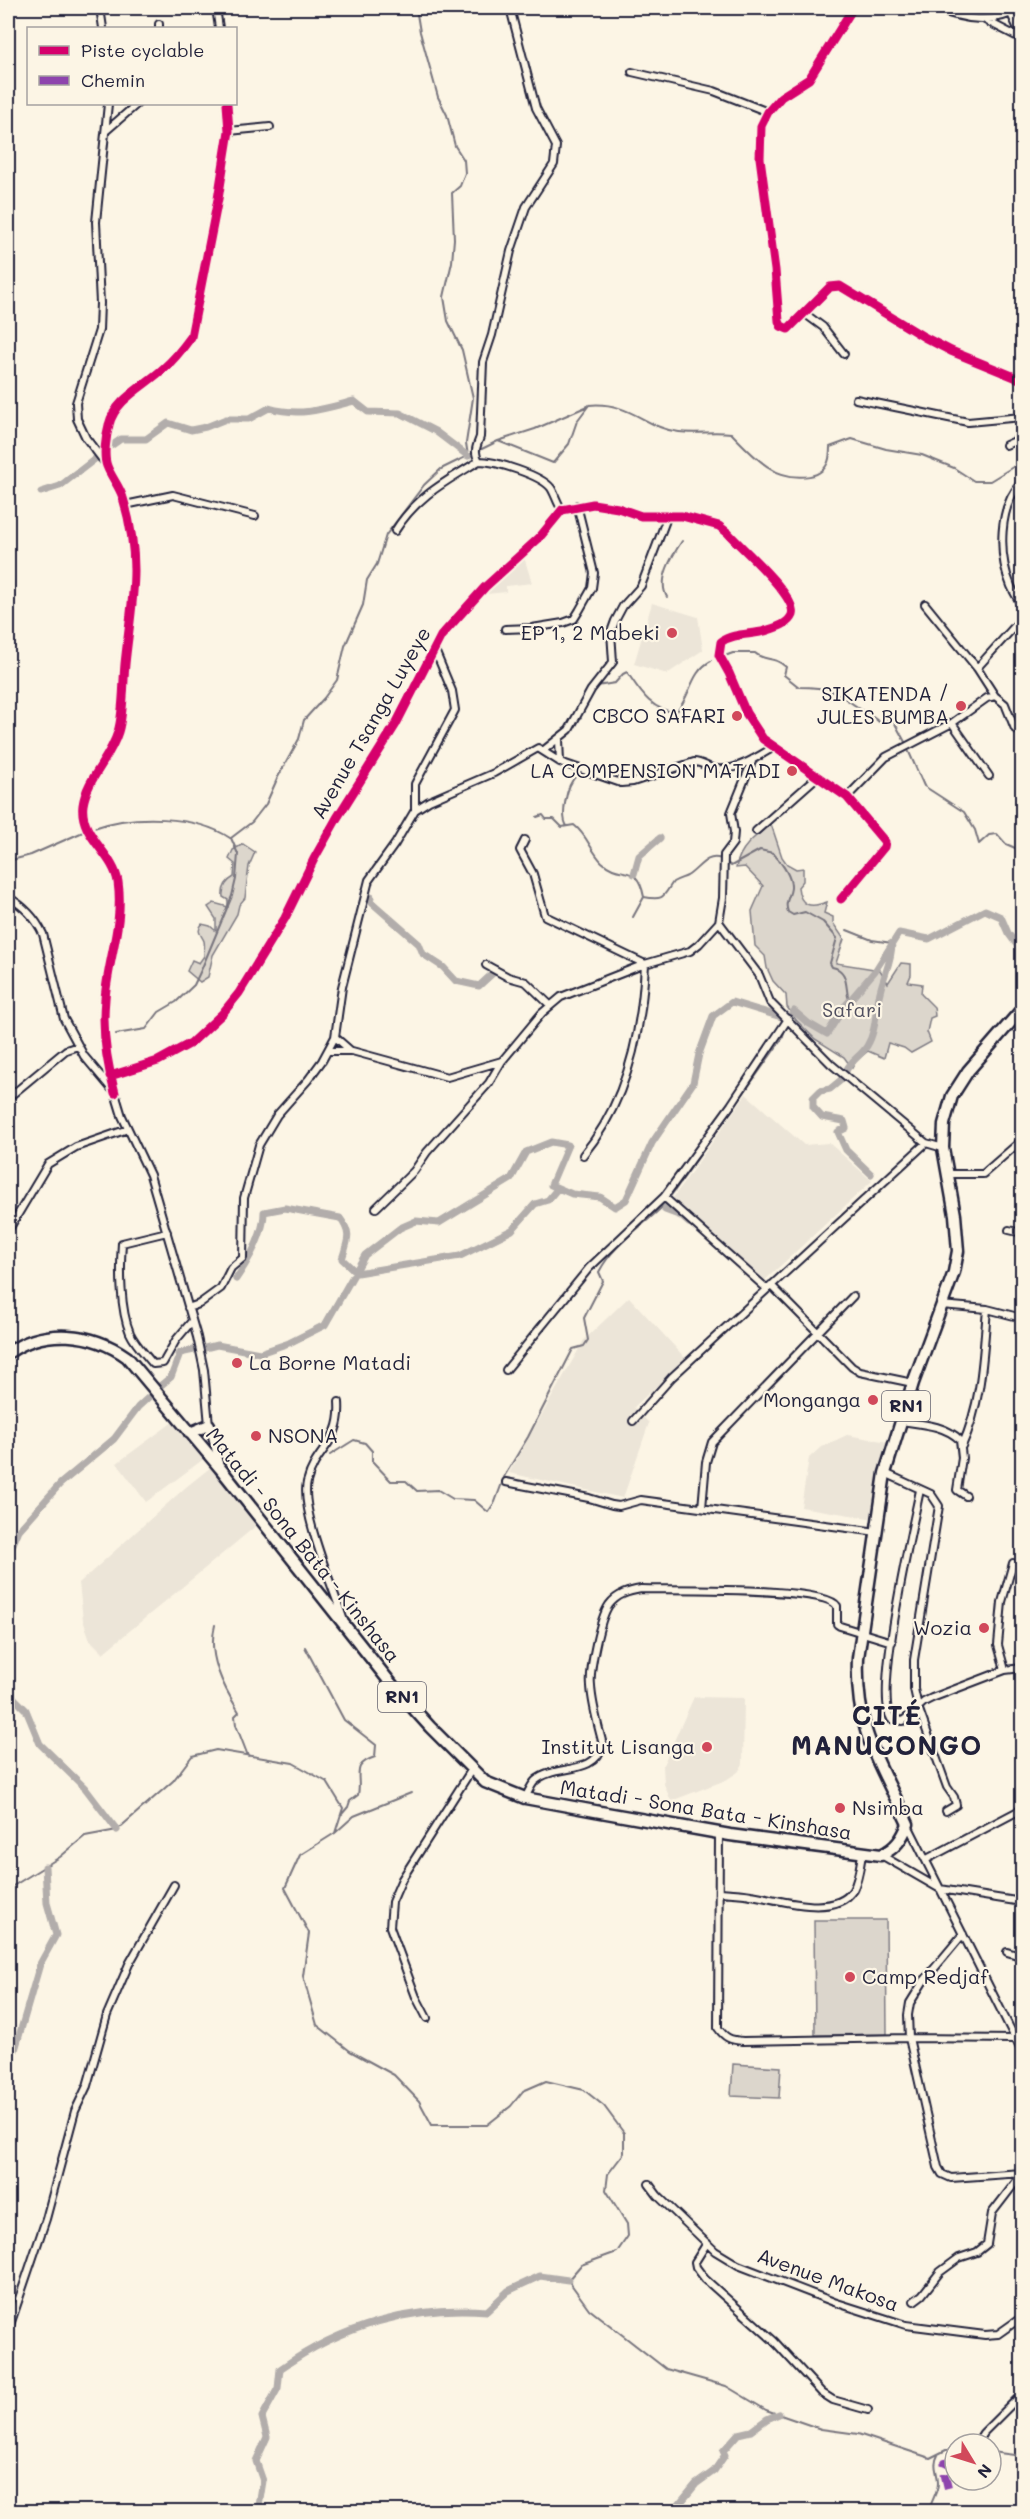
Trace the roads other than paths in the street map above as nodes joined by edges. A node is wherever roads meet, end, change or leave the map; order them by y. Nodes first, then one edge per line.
1 (100, 8) edge
2 (216, 8) edge
3 (510, 8) edge
4 (853, 8) edge
5 (933, 8) edge
6 (1021, 8) edge
7 (1011, 14) junction
8 (984, 20) junction
9 (103, 27) edge
10 (219, 27) edge
11 (1023, 38) edge
12 (632, 72) dead end
13 (108, 105) edge
14 (136, 105) edge
15 (227, 105) edge
16 (768, 112) junction
17 (270, 128) dead end
18 (107, 131) junction
19 (229, 131) junction
20 (804, 313) junction
21 (844, 354) dead end
22 (1023, 380) edge
23 (856, 399) dead end
24 (1023, 417) edge
25 (1023, 438) edge
26 (1006, 445) dead end
27 (477, 458) junction
28 (105, 463) junction
29 (1023, 482) edge
30 (125, 505) junction
31 (577, 505) junction
32 (562, 510) junction
33 (668, 515) junction
34 (255, 516) dead end
35 (395, 531) dead end
36 (8, 577) edge
37 (8, 603) edge
38 (925, 604) dead end
39 (1023, 606) edge
40 (1023, 618) edge
41 (505, 628) dead end
42 (434, 648) junction
43 (977, 668) junction
44 (995, 696) junction
45 (952, 723) junction
46 (1023, 732) edge
47 (559, 739) junction
48 (774, 747) junction
49 (544, 750) junction
50 (753, 759) junction
51 (560, 762) junction
52 (990, 776) dead end
53 (817, 777) junction
54 (847, 797) junction
55 (415, 810) junction
56 (756, 831) dead end
57 (525, 840) dead end
58 (8, 897) edge
59 (841, 899) dead end
60 (719, 922) junction
61 (645, 964) junction
62 (486, 965) dead end
63 (550, 1005) junction
64 (1023, 1009) edge
65 (788, 1019) junction
66 (335, 1037) junction
67 (78, 1046) junction
68 (329, 1051) junction
69 (352, 1051) junction
70 (108, 1060) junction
71 (502, 1062) junction
72 (94, 1066) junction
73 (110, 1076) junction
74 (115, 1094) junction
75 (8, 1098) edge
76 (128, 1129) junction
77 (1023, 1140) edge
78 (926, 1143) junction
79 (943, 1148) junction
80 (583, 1155) dead end
81 (948, 1173) junction
82 (664, 1197) junction
83 (376, 1208) dead end
84 (1009, 1230) dead end
85 (8, 1231) edge
86 (167, 1233) junction
87 (1023, 1233) edge
88 (769, 1287) junction
89 (853, 1296) dead end
90 (941, 1305) junction
91 (188, 1308) junction
92 (987, 1310) junction
93 (1023, 1318) edge
94 (192, 1321) junction
95 (818, 1333) junction
96 (8, 1353) edge
97 (506, 1370) dead end
98 (913, 1383) junction
99 (339, 1402) dead end
100 (633, 1421) dead end
101 (901, 1421) junction
102 (209, 1425) junction
103 (190, 1433) junction
104 (962, 1446) junction
105 (220, 1468) junction
106 (885, 1473) junction
107 (506, 1482) dead end
108 (920, 1490) junction
109 (966, 1496) dead end
110 (702, 1508) junction
111 (877, 1532) junction
112 (1013, 1563) dead end
113 (346, 1624) junction
114 (863, 1634) junction
115 (892, 1642) junction
116 (1023, 1668) edge
117 (1005, 1670) junction
118 (918, 1707) junction
119 (472, 1768) junction
120 (525, 1798) junction
121 (1023, 1809) edge
122 (946, 1811) dead end
123 (908, 1824) junction
124 (719, 1833) junction
125 (861, 1854) junction
126 (881, 1855) junction
127 (927, 1859) junction
128 (174, 1885) dead end
129 (939, 1889) junction
130 (719, 1892) junction
131 (1023, 1902) edge
132 (963, 1934) junction
133 (1007, 1952) dead end
134 (1023, 1960) edge
135 (427, 2018) dead end
136 (909, 2038) junction
137 (1017, 2039) junction
138 (1023, 2052) edge
139 (1023, 2174) edge
140 (649, 2184) dead end
141 (707, 2243) junction
142 (914, 2301) dead end
143 (1023, 2317) edge
144 (8, 2331) edge
145 (1023, 2394) edge
146 (868, 2410) dead end
147 (984, 2432) edge

1 - 9 street
2 - 10 street
3 - 27 street
4 - 16 street
5 - 8 street
6 - 7 street
7 - 8 street
7 - 11 street
8 - 11 street
12 - 16 street
13 - 18 street
14 - 18 street
15 - 19 street
16 - 20 street
17 - 19 street
18 - 28 street
19 - 28 street
20 - 21 street
20 - 22 street
23 - 24 street
25 - 26 street
27 - 32 street
27 - 35 street
28 - 30 street
29 - 39 street
30 - 34 street
30 - 70 street
31 - 32 street
31 - 33 street
31 - 41 street
32 - 42 street, Avenue Tsanga Luyeye
33 - 47 street
33 - 48 street
36 - 37 street
38 - 43 street
40 - 43 street
42 - 55 street
42 - 73 street, Avenue Tsanga Luyeye
43 - 44 street
44 - 45 street
44 - 46 street
45 - 52 street
45 - 54 street
47 - 49 street
47 - 51 street
48 - 50 street
48 - 53 street
49 - 51 street
49 - 55 street
50 - 51 street
50 - 60 street
53 - 54 street
53 - 56 street
54 - 59 street
55 - 66 street
57 - 61 street
58 - 67 street
60 - 61 street
60 - 65 street
61 - 63 street
61 - 80 street
62 - 63 street
63 - 71 street
64 - 79 highway, RN1
65 - 78 street
65 - 82 street
66 - 68 street
66 - 69 street
67 - 72 street
67 - 75 street
68 - 69 street
68 - 91 street
69 - 71 street
70 - 72 street
70 - 73 street
71 - 83 street
72 - 74 street
73 - 74 street
74 - 76 street
76 - 85 street
76 - 86 street
77 - 81 street
78 - 79 street
78 - 88 street
79 - 81 highway, RN1
81 - 90 highway, RN1
82 - 88 street
82 - 97 street
84 - 87 street
86 - 91 street
86 - 94 street
88 - 95 street
88 - 100 street
89 - 95 street
90 - 92 street
90 - 98 highway, RN1
91 - 94 street
92 - 93 street
92 - 104 street
94 - 102 street
95 - 98 street
95 - 110 street
96 - 103 highway, Matadi - Sona Bata - Kinshasa / RN1
98 - 101 highway, RN1
99 - 113 street
101 - 104 street
101 - 106 highway, RN1
102 - 103 highway
102 - 105 street
103 - 105 highway, Matadi - Sona Bata - Kinshasa / RN1
104 - 109 street
105 - 113 highway, Matadi - Sona Bata - Kinshasa / RN1
106 - 108 street
106 - 111 highway, RN1
107 - 110 street
108 - 115 street
108 - 118 street
110 - 111 street
111 - 114 highway, RN1
112 - 117 street
113 - 119 highway, Matadi - Sona Bata - Kinshasa / RN1
114 - 115 street
114 - 120 street
114 - 123 highway, RN1
115 - 118 street
116 - 117 street
117 - 118 street
118 - 122 street
119 - 120 highway, Matadi - Sona Bata - Kinshasa / RN1
119 - 135 street
120 - 124 highway, Matadi - Sona Bata - Kinshasa / RN1
121 - 127 street
123 - 126 highway
123 - 127 street
124 - 125 highway, Matadi - Sona Bata - Kinshasa / RN1
124 - 130 street
125 - 126 highway, Matadi - Sona Bata - Kinshasa / RN1
125 - 130 street
126 - 129 street
127 - 129 street
128 - 144 street
129 - 131 street
129 - 132 street
130 - 136 street
132 - 136 street
132 - 137 street
133 - 134 street
136 - 137 street
136 - 139 street
137 - 138 street
139 - 142 street
140 - 141 street, Avenue Makosa
141 - 143 street, Avenue Makosa
141 - 146 street
145 - 147 street

